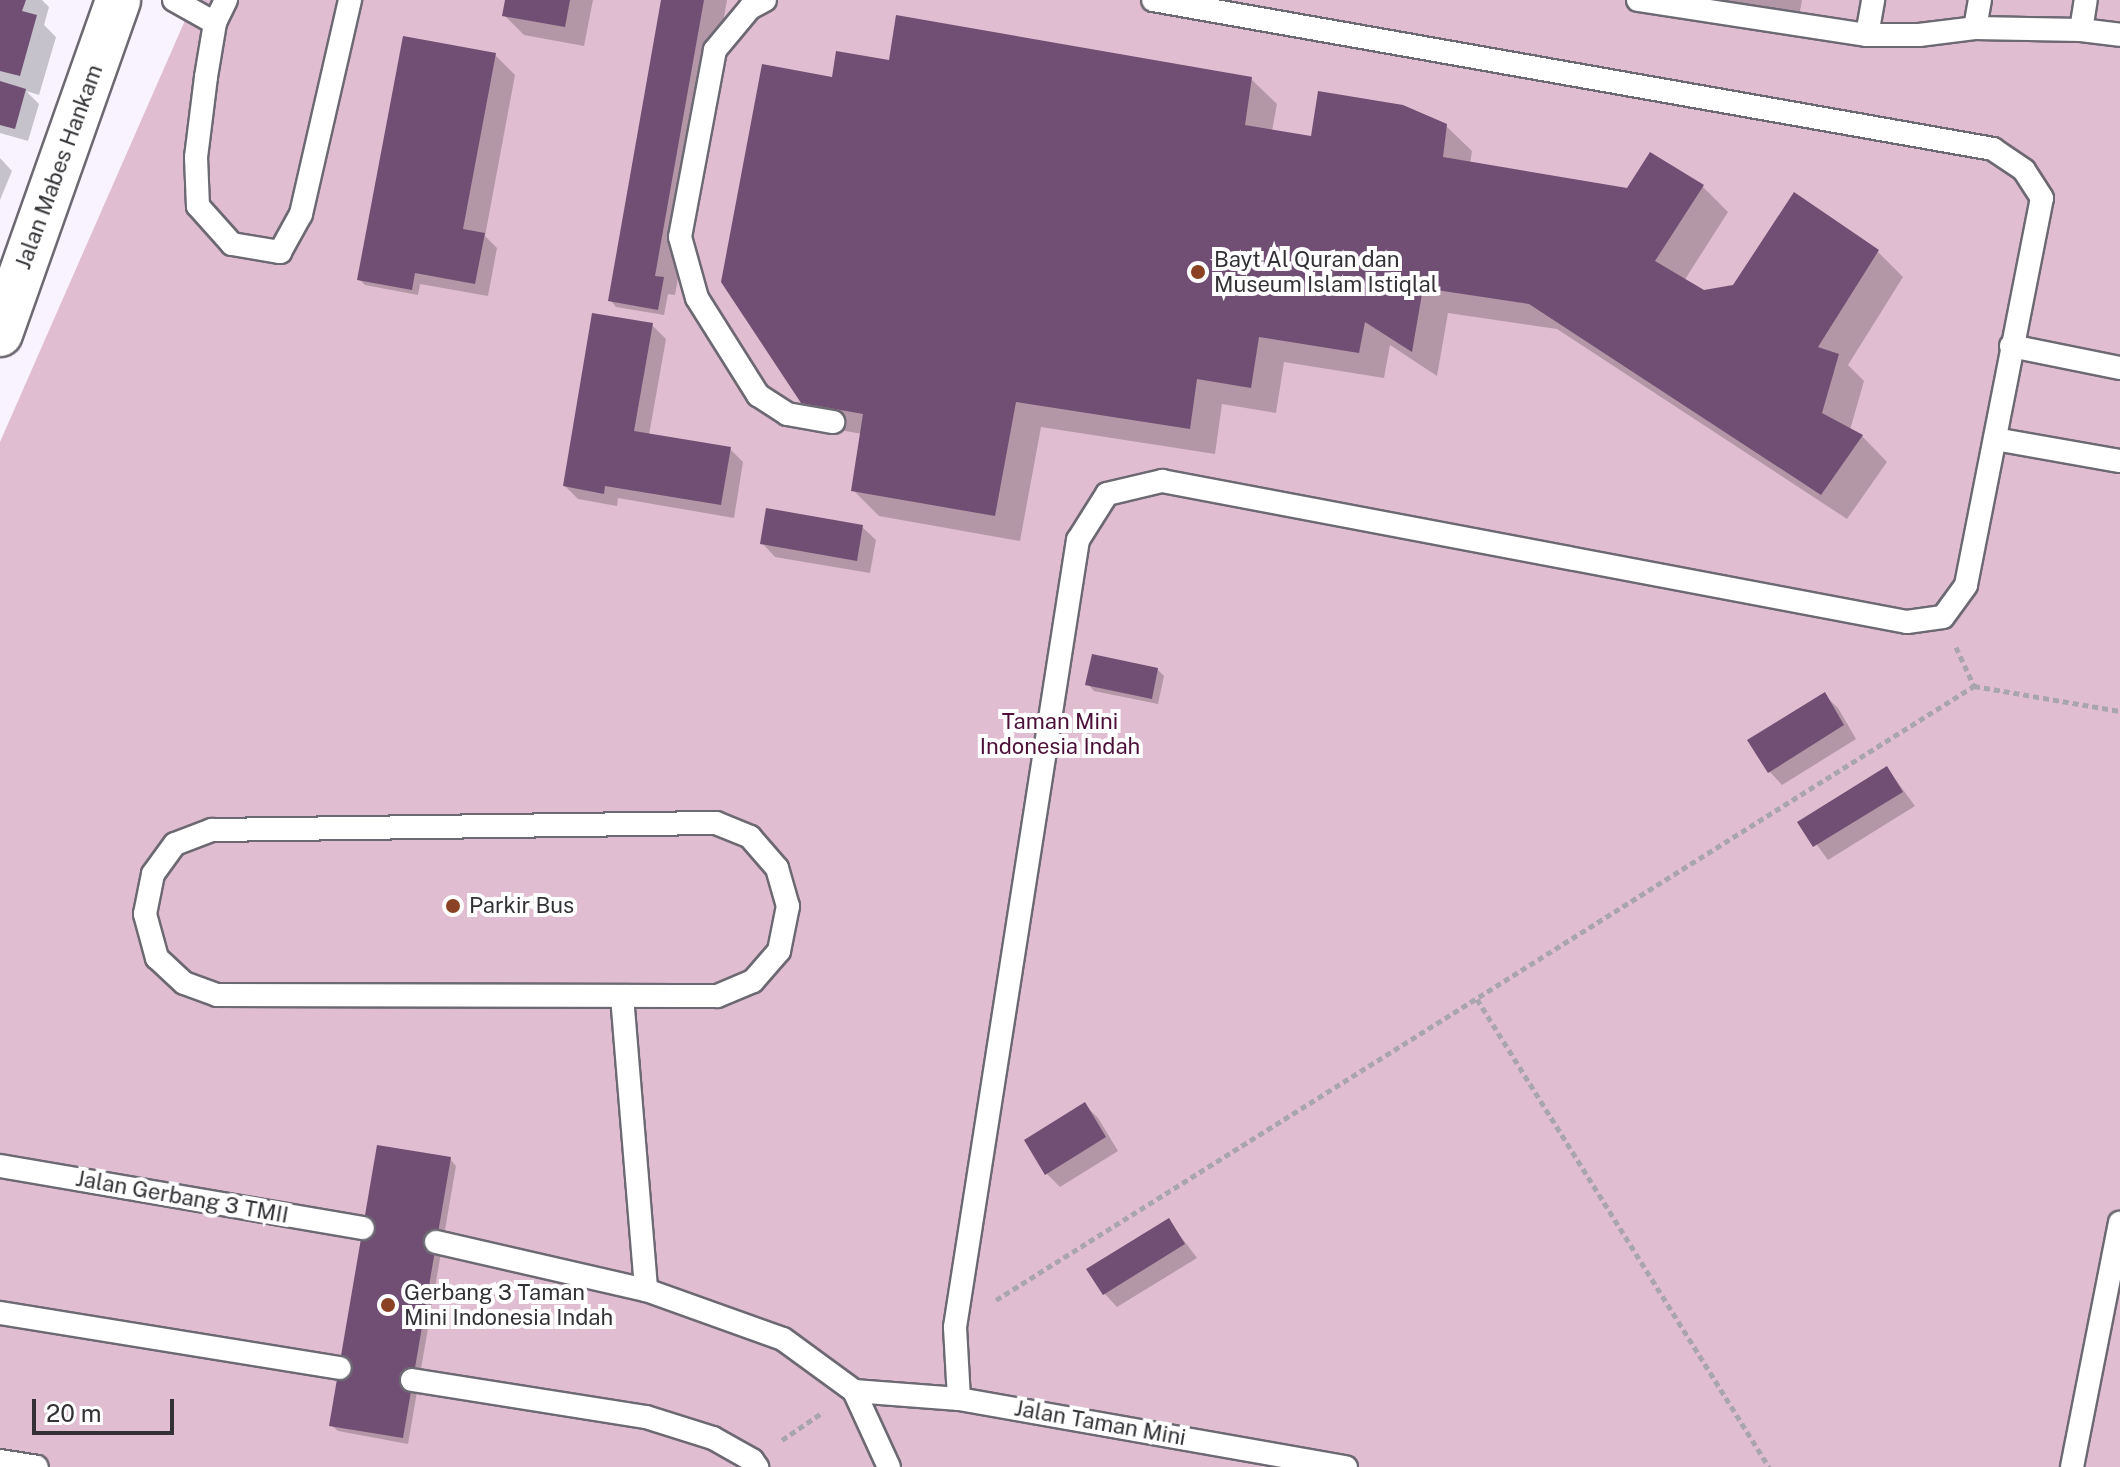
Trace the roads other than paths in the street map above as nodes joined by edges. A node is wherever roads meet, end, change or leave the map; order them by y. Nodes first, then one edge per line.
1 (118, 0) edge
2 (174, 0) edge
3 (226, 0) edge
4 (350, 0) edge
5 (765, 0) edge
6 (1153, 0) edge
7 (1638, 0) edge
8 (1873, 0) edge
9 (1980, 0) edge
10 (2086, 0) edge
11 (215, 23) junction
12 (1975, 28) junction
13 (2081, 30) junction
14 (1867, 35) junction
15 (2120, 35) edge
16 (0, 334) edge
17 (2011, 346) junction
18 (2120, 368) edge
19 (833, 422) dead end
20 (1995, 439) junction
21 (2120, 461) edge
22 (622, 996) junction
23 (0, 1166) edge
24 (2120, 1223) edge
25 (363, 1228) dead end
26 (436, 1242) dead end
27 (646, 1290) junction
28 (0, 1313) edge
29 (340, 1368) dead end
30 (412, 1380) dead end
31 (854, 1391) junction
32 (959, 1399) junction
33 (0, 1461) edge
34 (755, 1464) edge
35 (37, 1467) edge
36 (889, 1467) edge
37 (1346, 1467) edge
38 (2072, 1467) edge

1 - 16 main road, Jalan Mabes Hankam
2 - 11 lane
3 - 11 lane
4 - 11 lane
5 - 19 lane
6 - 17 lane
7 - 14 lane
8 - 14 lane
9 - 12 lane
10 - 13 lane
12 - 13 lane
12 - 14 lane
13 - 15 lane
17 - 18 lane
17 - 20 lane
20 - 21 lane
20 - 32 lane
22 - 22 lane
22 - 27 lane
23 - 25 lane, Jalan Gerbang 3 TMII
24 - 38 lane
26 - 27 lane
27 - 31 lane
28 - 29 lane
30 - 34 lane
31 - 32 lane, Jalan Taman Mini
31 - 36 lane
32 - 37 lane, Jalan Taman Mini
33 - 35 lane

